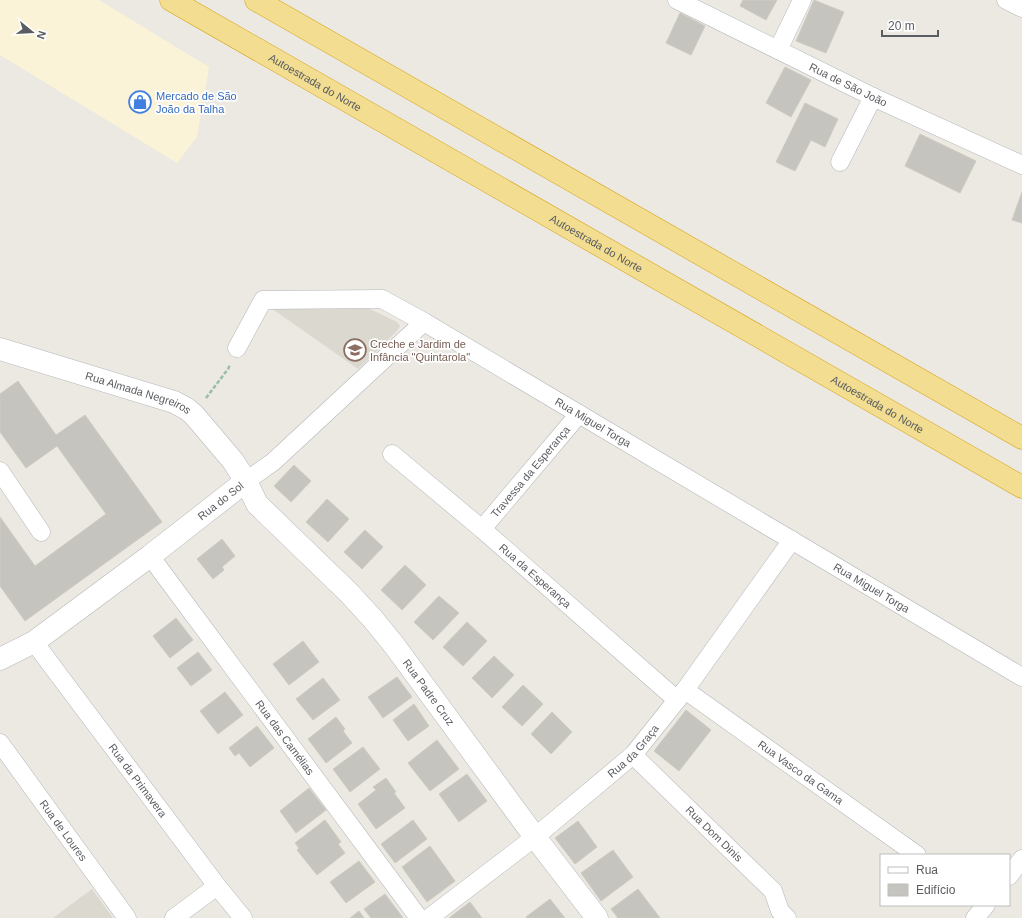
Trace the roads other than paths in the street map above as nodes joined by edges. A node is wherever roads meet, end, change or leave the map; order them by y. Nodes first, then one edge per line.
1 (171, 0) edge
2 (256, 0) edge
3 (677, 0) edge
4 (802, 0) edge
5 (1006, 0) edge
6 (1022, 8) edge
7 (778, 50) junction
8 (873, 97) junction
9 (840, 162) dead end
10 (1022, 165) edge
11 (424, 322) junction
12 (237, 348) road end
13 (0, 349) edge
14 (579, 414) junction
15 (1022, 438) edge
16 (392, 454) dead end
17 (0, 471) edge
18 (246, 481) junction
19 (1022, 486) edge
20 (482, 529) junction
21 (42, 532) dead end
22 (792, 540) junction
23 (150, 556) junction
24 (34, 642) junction
25 (0, 659) edge
26 (1022, 677) edge
27 (681, 695) junction
28 (0, 743) edge
29 (634, 755) junction
30 (535, 837) junction
31 (916, 854) edge
32 (1022, 859) edge
33 (1010, 875) edge
34 (217, 886) junction
35 (985, 906) edge
36 (127, 918) edge
37 (174, 918) edge
38 (243, 918) edge
39 (419, 918) edge
40 (429, 918) edge
41 (597, 918) edge
42 (787, 918) edge
43 (975, 918) edge

1 - 19 highway, Autoestrada do Norte
2 - 15 highway
3 - 7 street, Rua de São João
4 - 7 street
5 - 6 street
7 - 8 street, Rua de São João
8 - 9 street
8 - 10 street, Rua de São João
11 - 12 street, Rua Miguel Torga
11 - 14 street, Rua Miguel Torga
11 - 18 street, Rua do Sol
13 - 18 street, Rua Almada Negreiros
14 - 20 street, Travessa da Esperança
14 - 22 street, Rua Miguel Torga
16 - 20 street, Rua da Esperança
17 - 21 street
18 - 23 street, Rua do Sol
18 - 30 street, Rua Padre Cruz
20 - 27 street, Rua da Esperança
22 - 26 street, Rua Miguel Torga
22 - 27 street, Rua da Graça
23 - 24 street, Rua do Sol
23 - 39 street, Rua das Camélias
24 - 25 street, Rua do Sol
24 - 34 street, Rua da Primavera
27 - 29 street, Rua da Graça
27 - 31 street, Rua Vasco da Gama
28 - 36 street, Rua de Loures
29 - 30 street, Rua da Graça
29 - 42 street, Rua Dom Dinis
30 - 40 street, Rua da Graça
30 - 41 street, Rua Padre Cruz
32 - 33 street
34 - 37 street
34 - 38 street, Rua da Primavera
35 - 43 street

